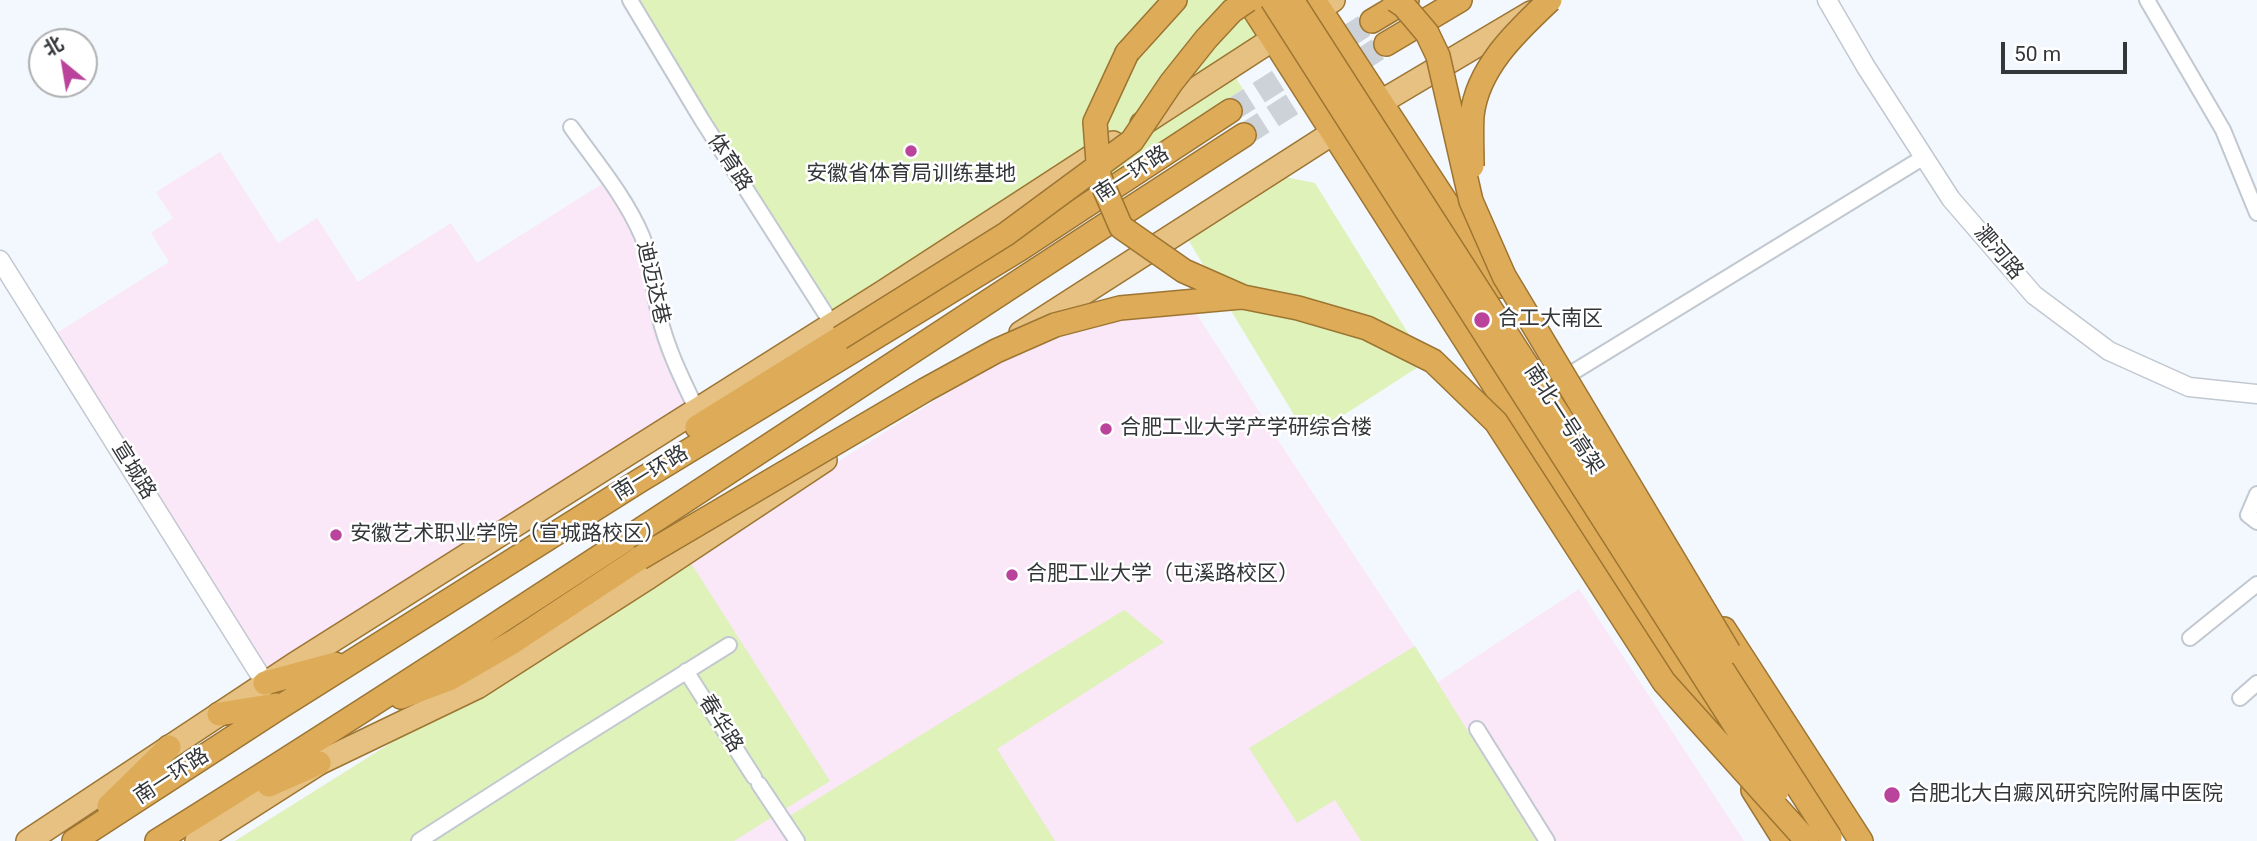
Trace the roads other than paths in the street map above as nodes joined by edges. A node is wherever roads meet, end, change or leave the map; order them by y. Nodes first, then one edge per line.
1 (630, 0) edge
2 (1175, 0) edge
3 (1248, 0) edge
4 (1272, 0) edge
5 (1292, 0) edge
6 (1395, 0) edge
7 (1407, 0) edge
8 (1460, 0) edge
9 (1551, 0) edge
10 (1827, 0) edge
11 (2147, 0) edge
12 (1322, 3) edge
13 (1372, 21) tunnel mouth
14 (1273, 38) junction
15 (1386, 44) tunnel mouth
16 (1381, 102) junction
17 (1230, 111) tunnel mouth
18 (571, 127) dead end
19 (1334, 132) junction
20 (1244, 135) tunnel mouth
21 (1924, 157) junction
22 (1471, 201) junction
23 (2257, 213) edge
24 (0, 260) edge
25 (1243, 297) junction
26 (836, 331) junction
27 (1562, 379) junction
28 (2257, 394) edge
29 (697, 410) junction
30 (639, 481) junction
31 (2257, 494) edge
32 (2257, 522) edge
33 (2257, 584) edge
34 (2190, 638) dead end
35 (729, 645) dead end
36 (359, 658) junction
37 (687, 671) junction
38 (2257, 682) edge
39 (265, 683) junction
40 (2240, 698) dead end
41 (286, 703) junction
42 (219, 714) junction
43 (356, 715) junction
44 (1477, 729) dead end
45 (169, 747) junction
46 (319, 763) joint
47 (195, 830) edge
48 (1820, 840) edge
49 (28, 841) edge
50 (74, 841) edge
51 (157, 841) edge
52 (419, 841) edge
53 (797, 841) edge
54 (1547, 841) edge
55 (1785, 841) edge
56 (1861, 841) edge

1 - 26 street, 体育路
2 - 25 highway, bridge
3 - 14 highway
3 - 26 highway, bridge
4 - 48 highway, 南北一号高架, bridge
5 - 48 highway, 南北一号高架, bridge
6 - 22 highway, bridge
7 - 13 highway
8 - 15 highway
9 - 16 main road
9 - 22 highway, bridge
10 - 21 street, 淝河路
11 - 23 street
12 - 14 main road
12 - 16 highway
14 - 19 highway
14 - 26 main road
16 - 19 main road
16 - 27 highway
17 - 30 highway, 南一环路
18 - 29 street, 迪迈达巷
19 - 46 main road
19 - 55 highway
20 - 43 highway, 南一环路
21 - 27 street
21 - 28 street, 淝河路
22 - 48 highway, bridge
24 - 39 street, 宣城路
25 - 43 highway, bridge
25 - 48 highway, bridge
26 - 29 main road
26 - 30 highway
27 - 56 highway
29 - 39 main road
30 - 36 highway, 南一环路
31 - 32 street
33 - 34 street
35 - 37 street
36 - 39 highway
36 - 41 highway, 南一环路
37 - 52 street
37 - 53 street, 春华路
38 - 40 street
39 - 42 main road
41 - 42 highway
41 - 50 highway, 南一环路
42 - 45 main road
43 - 47 highway, 南一环路
44 - 54 street
45 - 49 main road
45 - 50 highway
46 - 47 highway
47 - 51 highway, 南一环路

